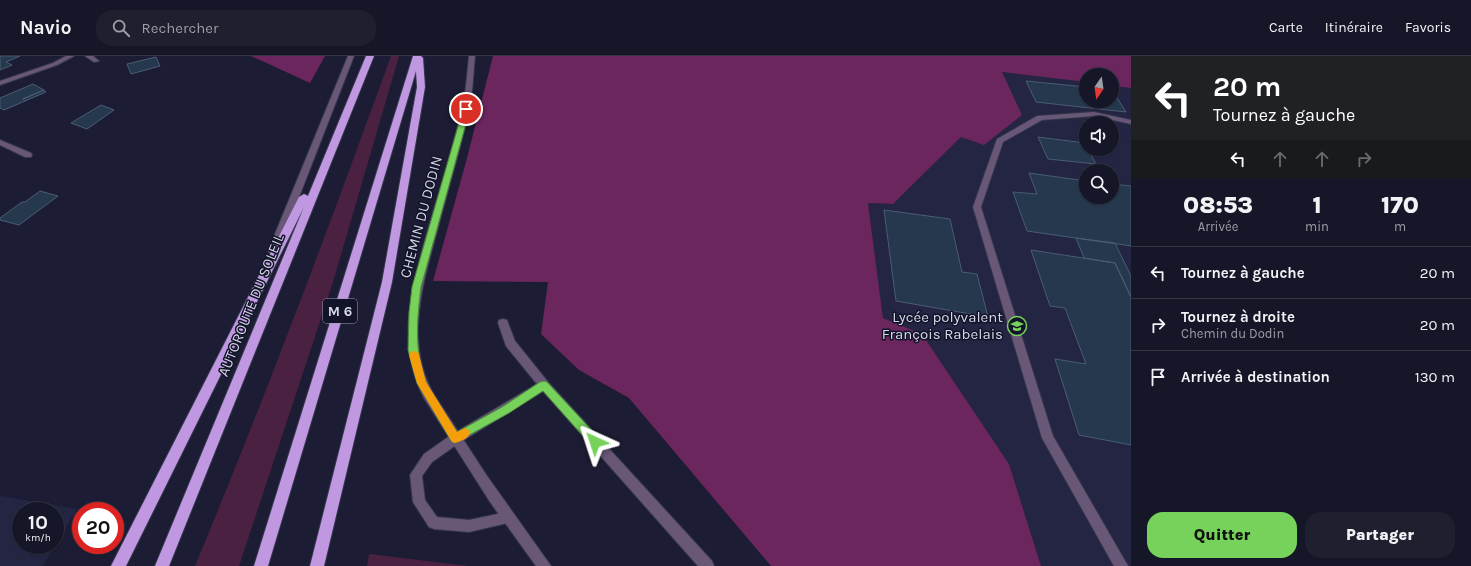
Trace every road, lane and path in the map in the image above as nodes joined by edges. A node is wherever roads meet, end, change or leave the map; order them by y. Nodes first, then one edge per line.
1 (71, 56) edge
2 (88, 56) edge
3 (351, 56) edge
4 (370, 56) edge
5 (418, 56) edge
6 (472, 56) edge
7 (96, 61) dead end
8 (0, 83) edge
9 (1131, 122) edge
10 (340, 127) junction
11 (0, 142) edge
12 (28, 155) dead end
13 (258, 290) junction
14 (502, 323) dead end
15 (544, 385) junction
16 (455, 438) junction
17 (507, 518) junction
18 (118, 566) edge
19 (162, 566) edge
20 (262, 566) edge
21 (317, 566) edge
22 (544, 566) edge
23 (707, 566) edge
24 (1121, 566) edge

1 - 8 street
2 - 7 street
3 - 13 street
4 - 10 highway, AUTOROUTE DU SOLEIL
5 - 20 highway, M 6
5 - 21 highway
6 - 16 street, CHEMIN DU DODIN
9 - 24 street
10 - 13 highway
10 - 19 highway, AUTOROUTE DU SOLEIL
11 - 12 street
13 - 18 highway
14 - 15 street
15 - 16 street
15 - 23 street
16 - 17 street, CHEMIN DU DODIN
16 - 17 street
17 - 22 street, CHEMIN DU DODIN

